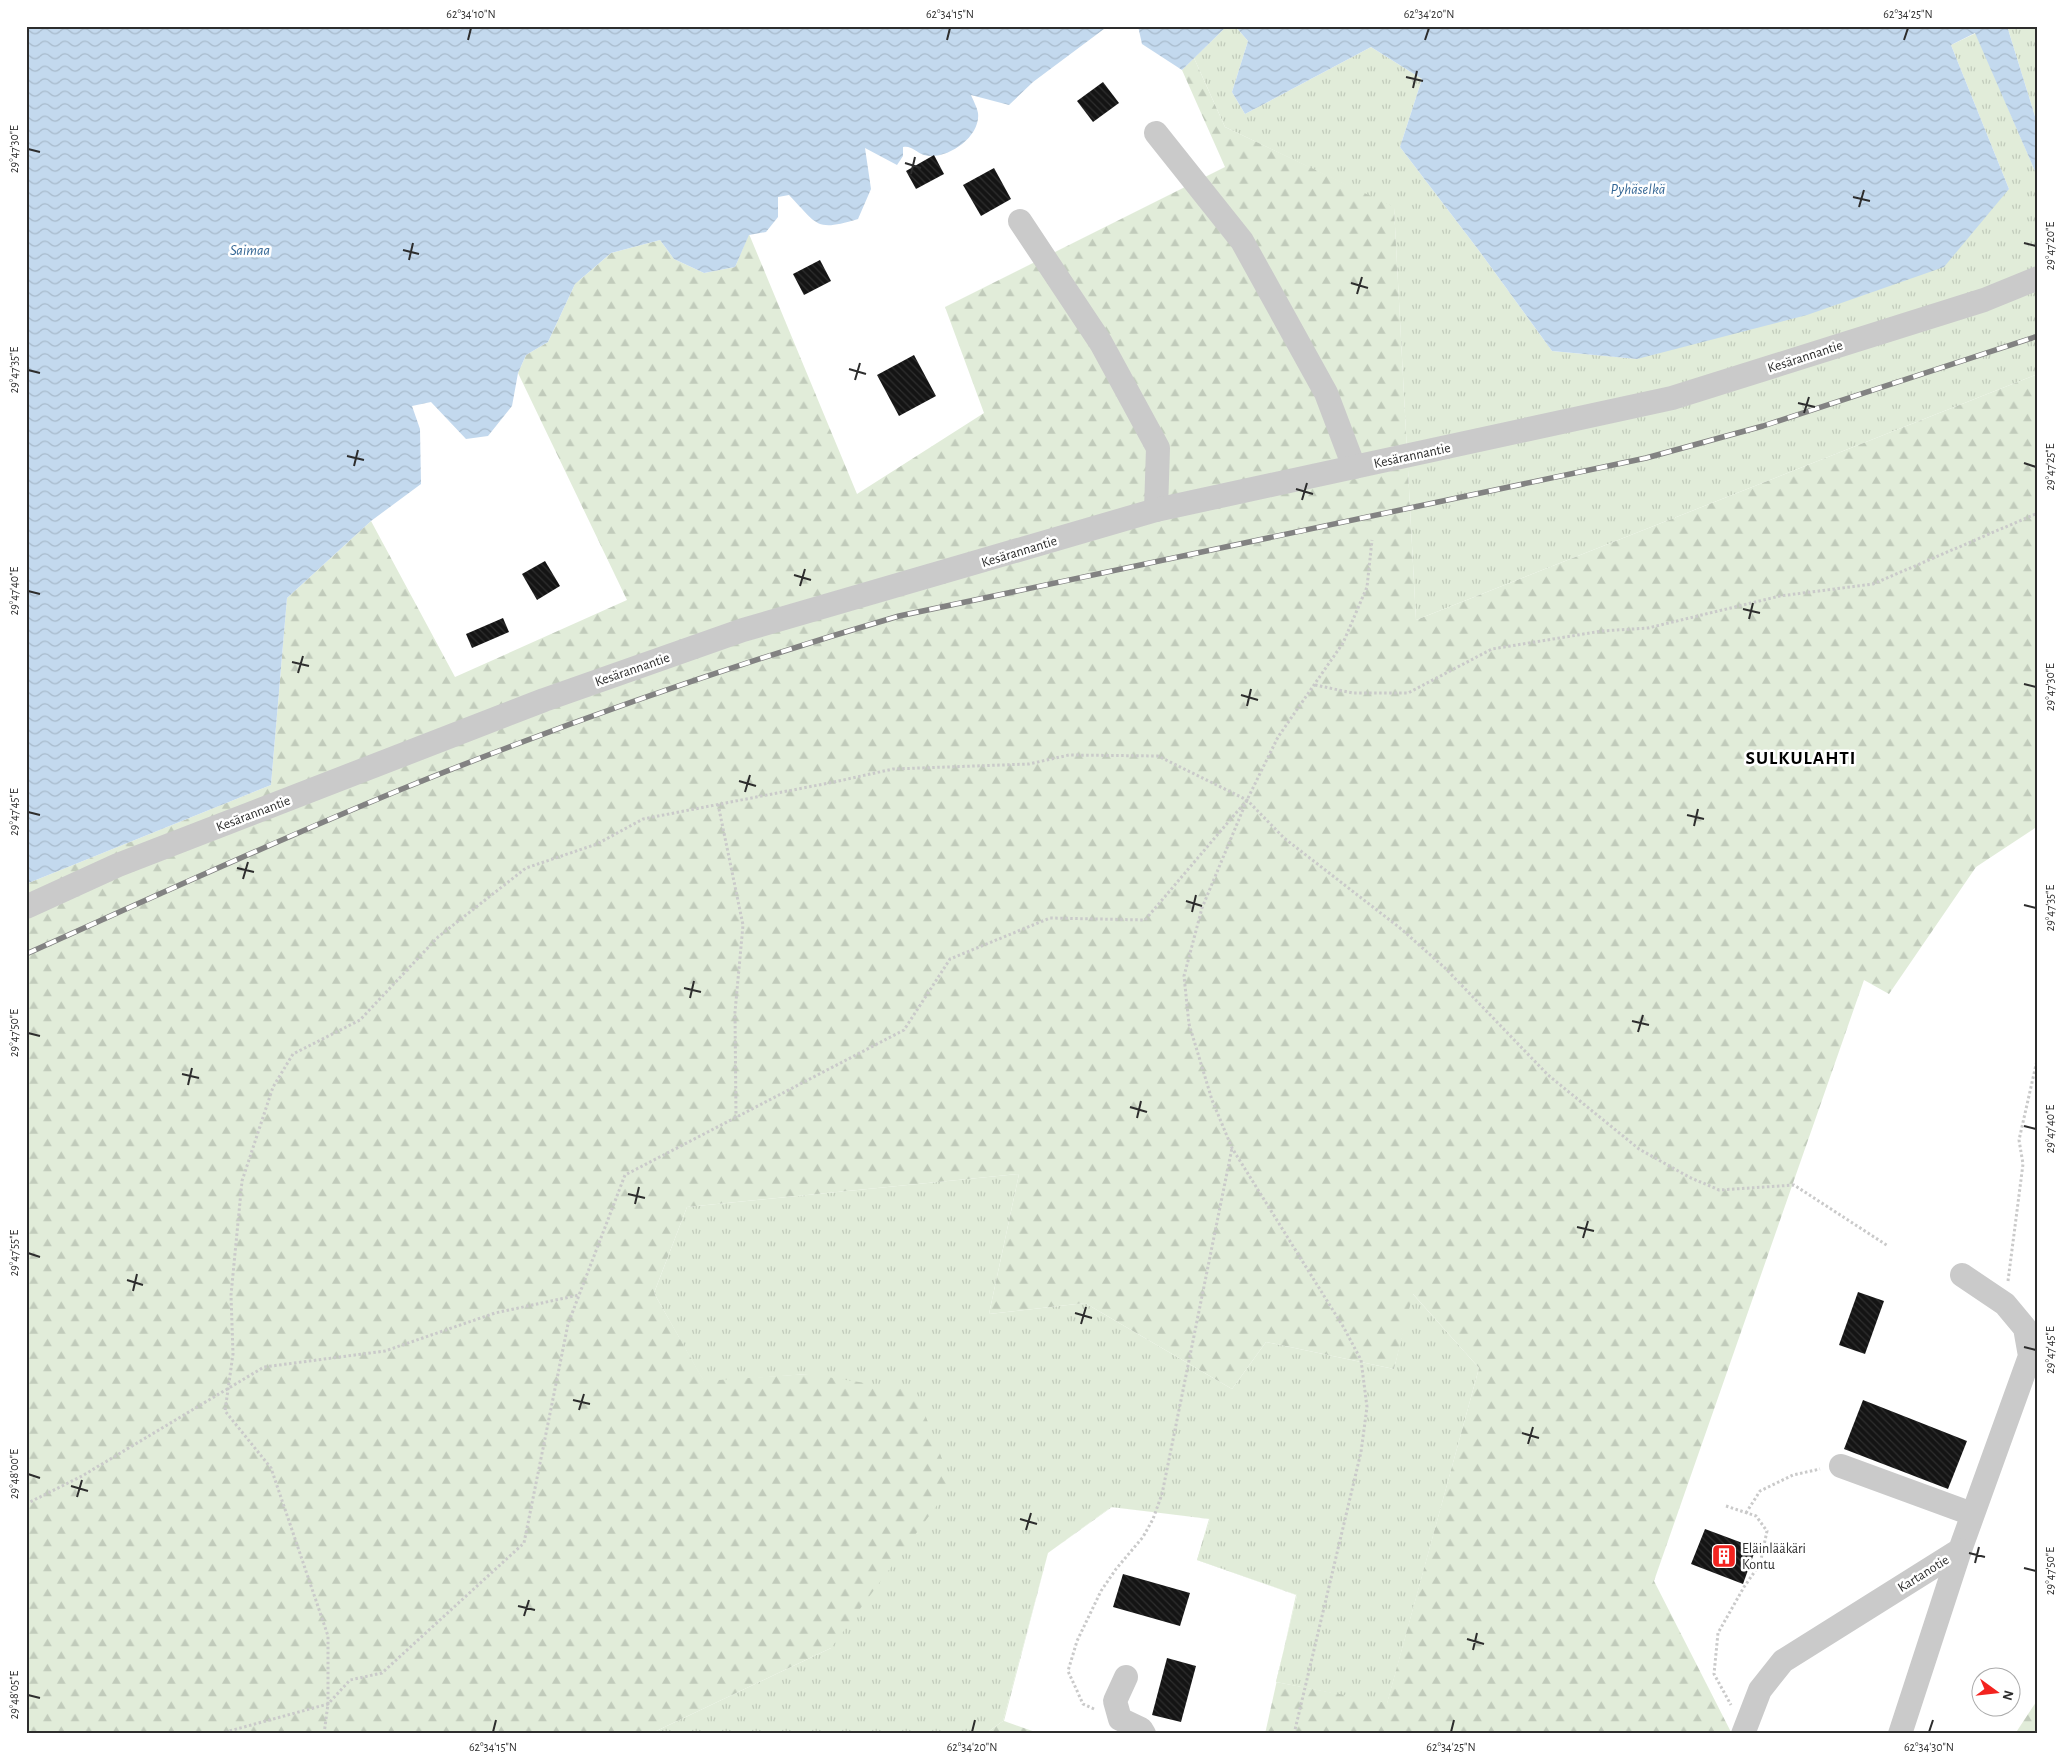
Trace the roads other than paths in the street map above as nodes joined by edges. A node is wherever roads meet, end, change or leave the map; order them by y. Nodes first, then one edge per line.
1 (1156, 133) dead end
2 (1020, 221) dead end
3 (2038, 278) edge
4 (1354, 467) junction
5 (1156, 510) junction
6 (26, 907) edge
7 (1962, 1275) dead end
8 (2034, 1356) edge
9 (1841, 1466) road end
10 (1972, 1514) junction
11 (1960, 1550) junction
12 (1126, 1677) dead end
13 (1144, 1734) edge
14 (1743, 1734) edge
15 (1900, 1734) edge

1 - 4 street
2 - 5 street
3 - 4 street, Kesärannantie
4 - 5 street, Kesärannantie
5 - 6 street, Kesärannantie
7 - 8 street
8 - 10 street, Kartanotie
9 - 10 street
10 - 11 street, Kartanotie
11 - 14 street, Kartanotie
11 - 15 street
12 - 13 street

